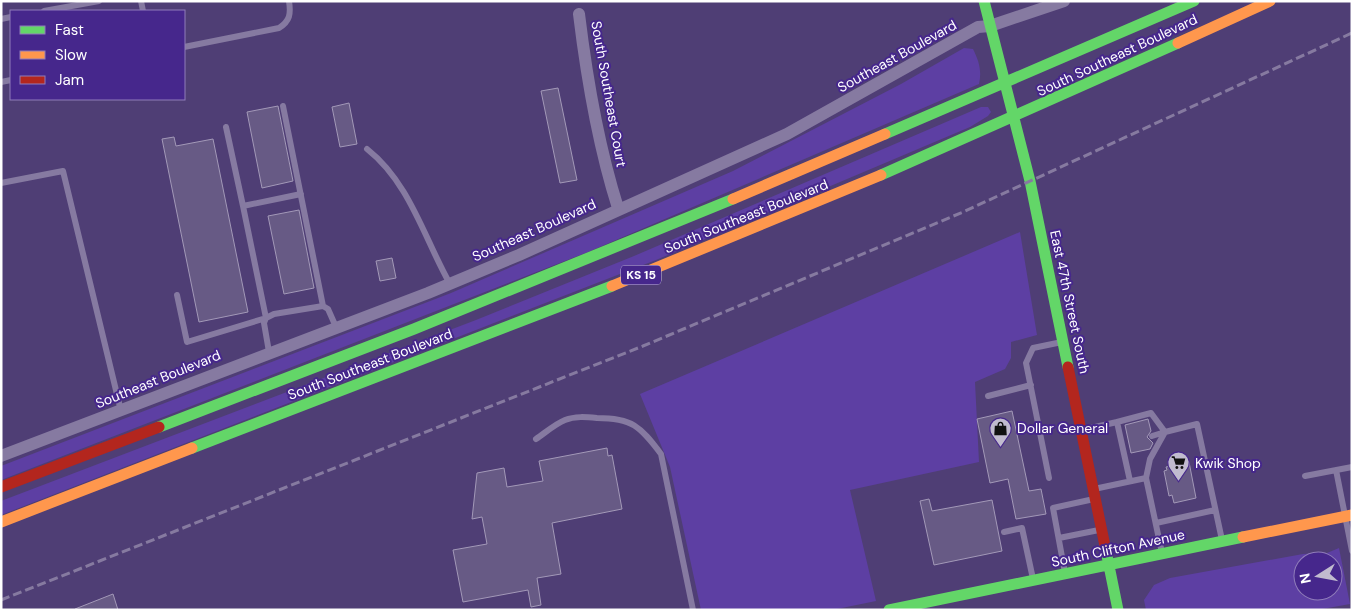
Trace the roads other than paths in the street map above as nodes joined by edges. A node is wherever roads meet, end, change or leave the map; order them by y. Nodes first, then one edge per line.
1 (99, 1) edge
2 (289, 1) edge
3 (984, 1) edge
4 (1064, 1) edge
5 (1194, 1) edge
6 (1270, 1) edge
7 (50, 10) edge
8 (579, 14) dead end
9 (990, 26) junction
10 (185, 47) edge
11 (1004, 83) junction
12 (283, 106) dead end
13 (1013, 119) junction
14 (226, 127) dead end
15 (367, 149) dead end
16 (1, 183) edge
17 (301, 194) junction
18 (243, 206) junction
19 (618, 208) junction
20 (450, 284) junction
21 (177, 295) dead end
22 (323, 306) junction
23 (266, 318) junction
24 (336, 327) junction
25 (1063, 342) junction
26 (269, 352) junction
27 (1031, 385) junction
28 (988, 396) dead end
29 (121, 411) junction
30 (1117, 422) junction
31 (1081, 430) junction
32 (1164, 432) junction
33 (1152, 436) dead end
34 (536, 440) dead end
35 (1, 456) edge
36 (1352, 467) edge
37 (1336, 470) junction
38 (1304, 476) dead end
39 (1049, 478) dead end
40 (1146, 478) junction
41 (1130, 481) junction
42 (1, 487) edge
43 (1094, 494) junction
44 (1215, 510) junction
45 (1348, 516) edge
46 (1, 522) edge
47 (1156, 522) junction
48 (1102, 530) junction
49 (1004, 532) dead end
50 (1059, 538) junction
51 (1222, 542) junction
52 (1352, 551) edge
53 (1162, 554) junction
54 (1109, 565) junction
55 (1065, 574) junction
56 (1033, 580) junction
57 (693, 610) edge
58 (889, 610) edge
59 (1118, 610) edge

1 - 7 lane
2 - 10 lane
3 - 9 main road, East 47th Street South
4 - 9 street, Southeast Boulevard
5 - 11 main road, South Southeast Boulevard / KS 15
6 - 13 main road, South Southeast Boulevard / KS 15
8 - 19 street, South Southeast Court
9 - 11 main road, East 47th Street South
9 - 19 street, Southeast Boulevard
11 - 13 main road, East 47th Street South
11 - 42 main road, South Southeast Boulevard / KS 15
12 - 17 lane
13 - 25 main road, East 47th Street South
13 - 46 main road, South Southeast Boulevard / KS 15
14 - 18 lane
15 - 20 lane
16 - 29 lane
17 - 18 lane
17 - 22 lane
18 - 23 lane
19 - 20 street, Southeast Boulevard
20 - 24 street, Southeast Boulevard
21 - 23 lane
22 - 23 lane
22 - 24 lane
23 - 26 lane
24 - 26 street, Southeast Boulevard
25 - 27 lane
25 - 31 main road, East 47th Street South
26 - 29 street, Southeast Boulevard
27 - 28 lane
27 - 39 lane
29 - 35 street, Southeast Boulevard
30 - 31 lane
30 - 32 lane
30 - 41 lane
31 - 43 main road, East 47th Street South
32 - 33 lane
32 - 40 lane
32 - 44 lane
34 - 57 lane
36 - 37 lane
37 - 38 lane
37 - 45 lane
40 - 41 lane
40 - 47 lane
41 - 43 lane
43 - 48 main road, East 47th Street South
43 - 50 lane
44 - 47 lane
44 - 51 lane
45 - 51 main road, South Clifton Avenue
45 - 52 lane
47 - 53 lane
48 - 50 lane
48 - 54 main road, East 47th Street South
49 - 56 lane
50 - 55 lane
51 - 53 main road, South Clifton Avenue
53 - 54 main road, South Clifton Avenue
54 - 55 main road, South Clifton Avenue
54 - 59 main road, East 47th Street South
55 - 56 main road, South Clifton Avenue
56 - 58 main road, South Clifton Avenue

